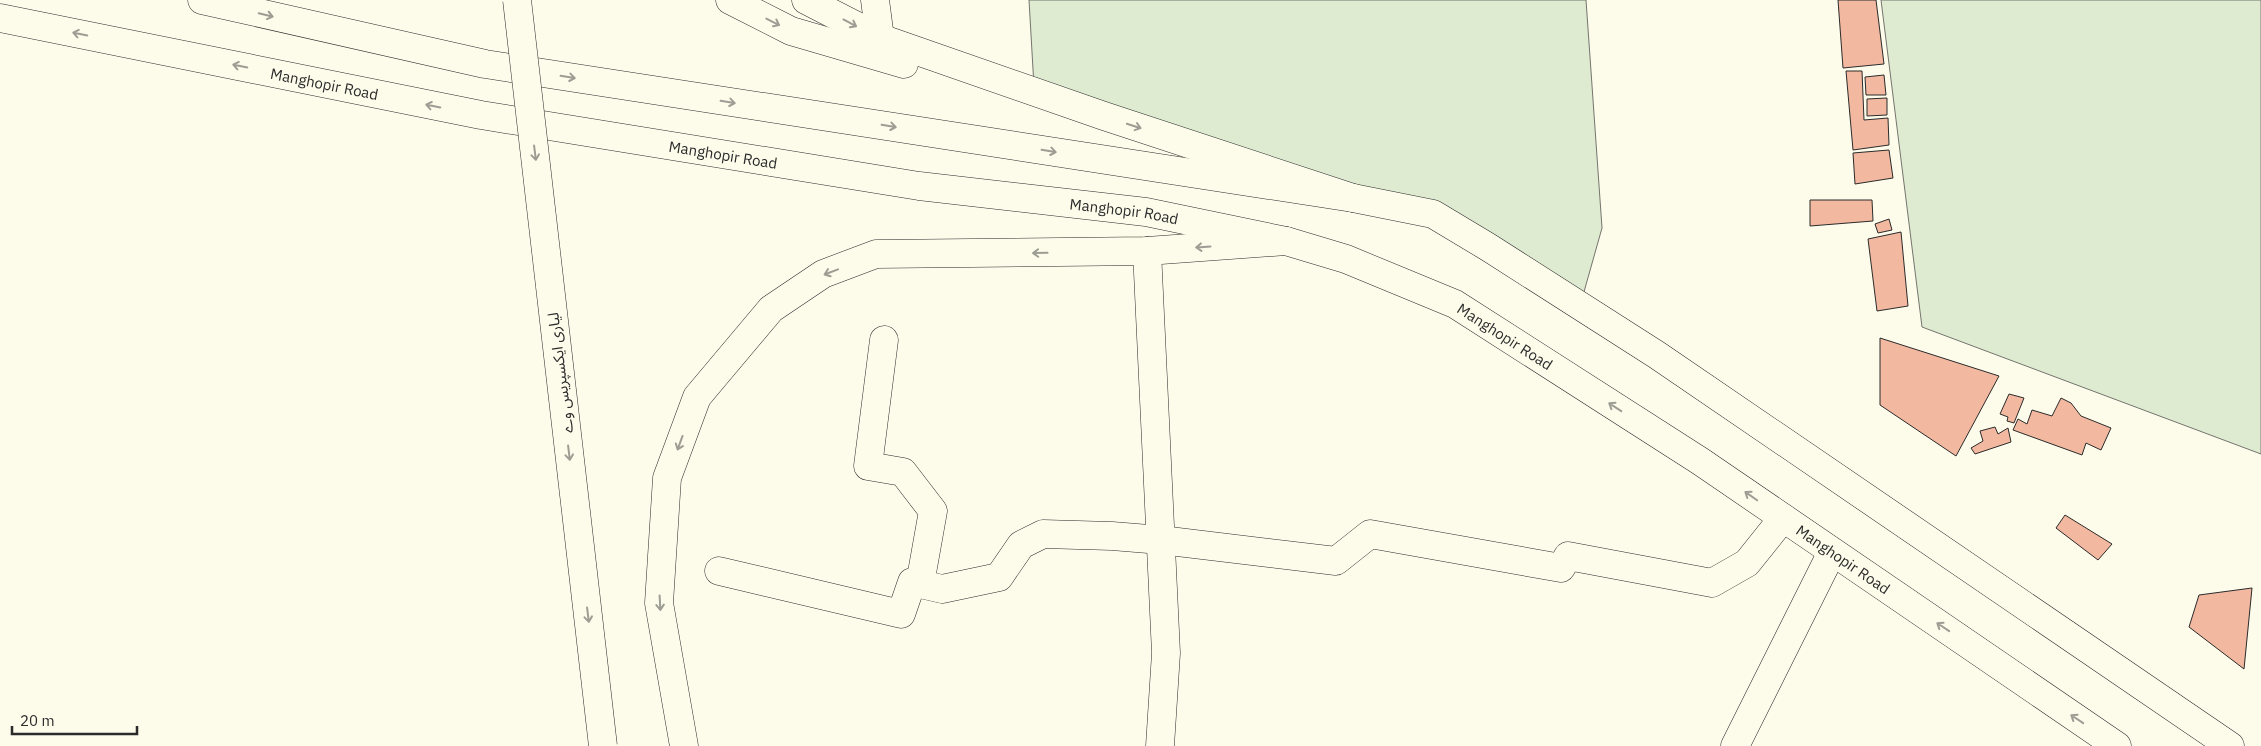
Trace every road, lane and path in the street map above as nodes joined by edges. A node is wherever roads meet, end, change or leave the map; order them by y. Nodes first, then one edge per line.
1 (202, 0) edge
2 (517, 0) edge
3 (730, 0) edge
4 (806, 0) edge
5 (875, 0) edge
6 (0, 18) edge
7 (880, 38) junction
8 (1104, 116) junction
9 (1353, 198) junction
10 (1286, 242) junction
11 (1147, 251) junction
12 (884, 340) dead end
13 (1783, 518) junction
14 (1161, 540) junction
15 (1832, 552) junction
16 (719, 572) dead end
17 (920, 584) junction
18 (603, 746) edge
19 (684, 746) edge
20 (1160, 746) edge
21 (1735, 746) edge
22 (2117, 746) edge
23 (2230, 746) edge

1 -> 9 main road
2 -> 18 main road, لیاری ایکسپریس وے, bridge
3 -> 8 main road
4 -> 7 main road
5 - 7 main road
10 -> 6 main road, Manghopir Road
7 - 8 main road
8 -> 9 main road
9 - 23 main road
10 -> 11 main road
13 -> 10 main road, Manghopir Road
11 - 14 main road
11 -> 19 main road
12 - 17 main road
13 - 14 main road
13 - 15 main road, Manghopir Road
14 - 17 main road
14 - 20 main road
15 - 21 main road
22 -> 15 main road, Manghopir Road
16 - 17 main road

